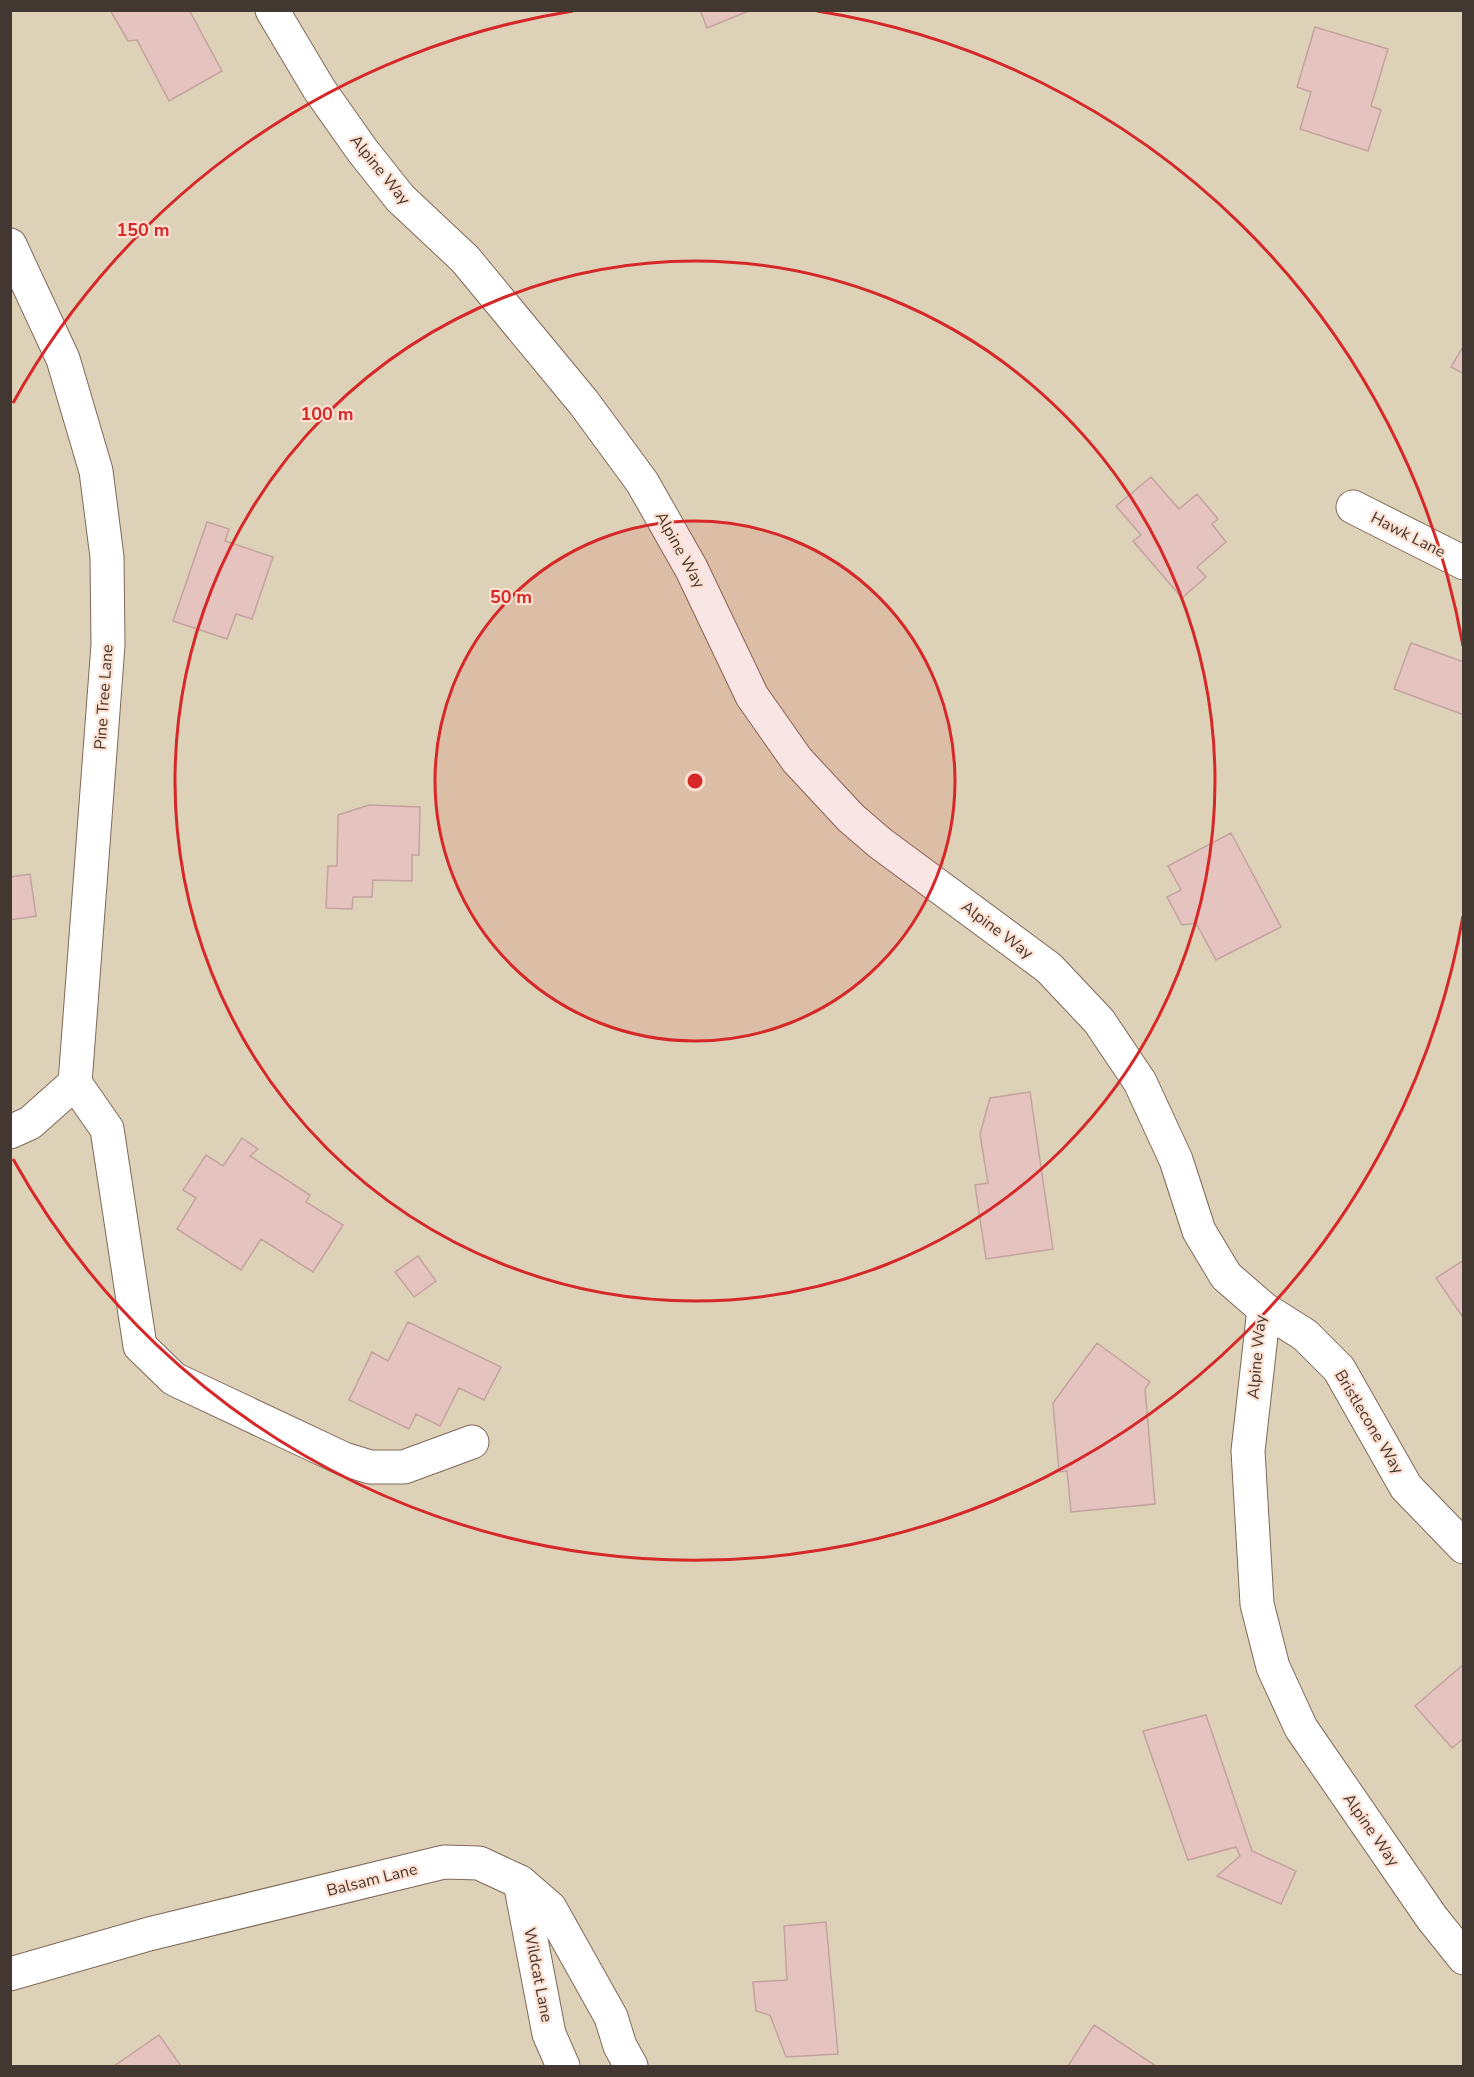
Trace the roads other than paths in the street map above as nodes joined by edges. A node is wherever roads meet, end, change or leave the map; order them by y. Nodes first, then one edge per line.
1 (272, 10) edge
2 (10, 245) edge
3 (1353, 507) dead end
4 (1464, 563) edge
5 (75, 1083) junction
6 (10, 1132) edge
7 (1264, 1309) junction
8 (472, 1442) dead end
9 (1464, 1547) edge
10 (520, 1882) junction
11 (1464, 1958) edge
12 (10, 1974) edge
13 (562, 2067) edge
14 (632, 2067) edge

1 - 7 street, Alpine Way
2 - 5 street, Pine Tree Lane
3 - 4 street, Hawk Lane
5 - 6 street
5 - 8 street
7 - 9 street, Bristlecone Way
7 - 11 street, Alpine Way
10 - 12 street, Balsam Lane
10 - 13 street, Wildcat Lane
10 - 14 street, Balsam Lane

